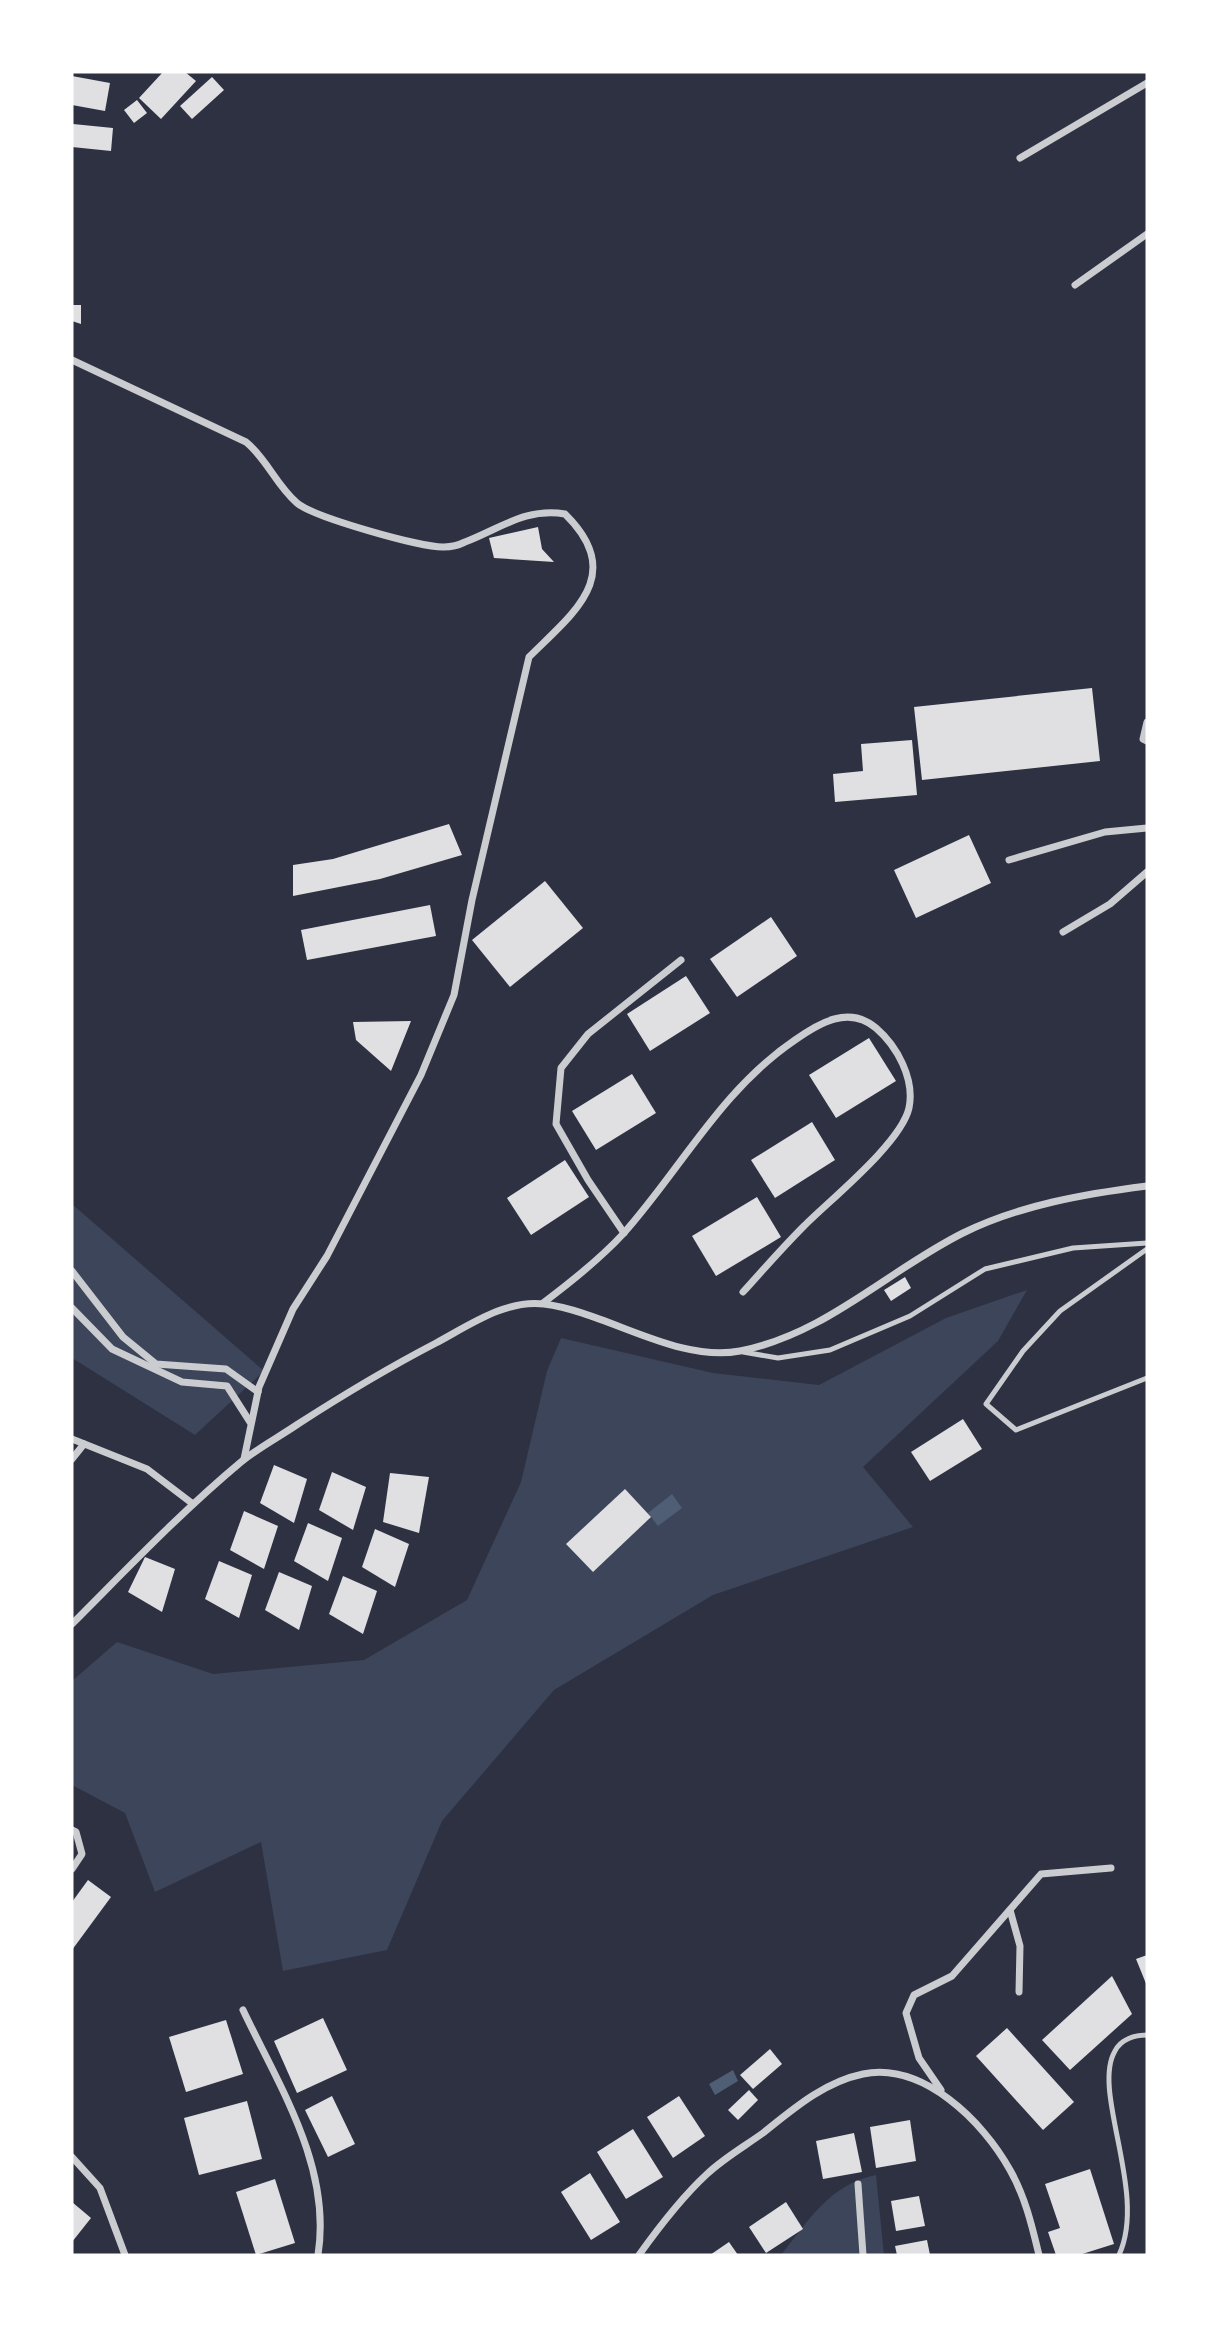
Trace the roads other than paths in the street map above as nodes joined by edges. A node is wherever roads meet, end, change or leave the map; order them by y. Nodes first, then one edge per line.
1 (1147, 83) edge
2 (1020, 158) dead end
3 (1147, 234) edge
4 (1075, 285) dead end
5 (72, 360) edge
6 (1147, 722) edge
7 (1147, 741) edge
8 (1147, 828) edge
9 (1009, 860) dead end
10 (1147, 872) edge
11 (1063, 932) dead end
12 (681, 960) dead end
13 (1147, 1186) edge
14 (624, 1233) junction
15 (1147, 1243) edge
16 (1147, 1249) edge
17 (72, 1271) edge
18 (743, 1292) dead end
19 (543, 1303) junction
20 (72, 1308) edge
21 (740, 1351) junction
22 (1147, 1378) edge
23 (258, 1392) junction
24 (250, 1423) junction
25 (72, 1439) edge
26 (84, 1444) junction
27 (72, 1459) edge
28 (244, 1460) junction
29 (193, 1504) junction
30 (72, 1624) edge
31 (72, 1830) edge
32 (1111, 1868) dead end
33 (72, 1869) edge
34 (1010, 1910) junction
35 (1019, 1992) dead end
36 (243, 2010) dead end
37 (1147, 2035) edge
38 (944, 2094) junction
39 (72, 2157) edge
40 (858, 2184) dead end
41 (125, 2255) edge
42 (318, 2255) edge
43 (639, 2255) edge
44 (863, 2255) edge
45 (1039, 2255) edge
46 (1119, 2255) edge

1 - 2 street
3 - 4 street
5 - 23 street
6 - 7 street
8 - 9 street
10 - 11 street
12 - 14 street
13 - 21 street
14 - 18 street
14 - 19 street
15 - 21 lane
16 - 22 lane
17 - 23 street
19 - 21 street
19 - 28 street
20 - 24 street
23 - 24 street
24 - 28 street
25 - 26 street
26 - 27 street
26 - 29 street
28 - 29 street
29 - 30 street
31 - 33 street
32 - 34 street
34 - 35 street
34 - 38 street
36 - 42 street
37 - 46 lane
38 - 43 street
38 - 45 street
39 - 41 street
40 - 44 street

